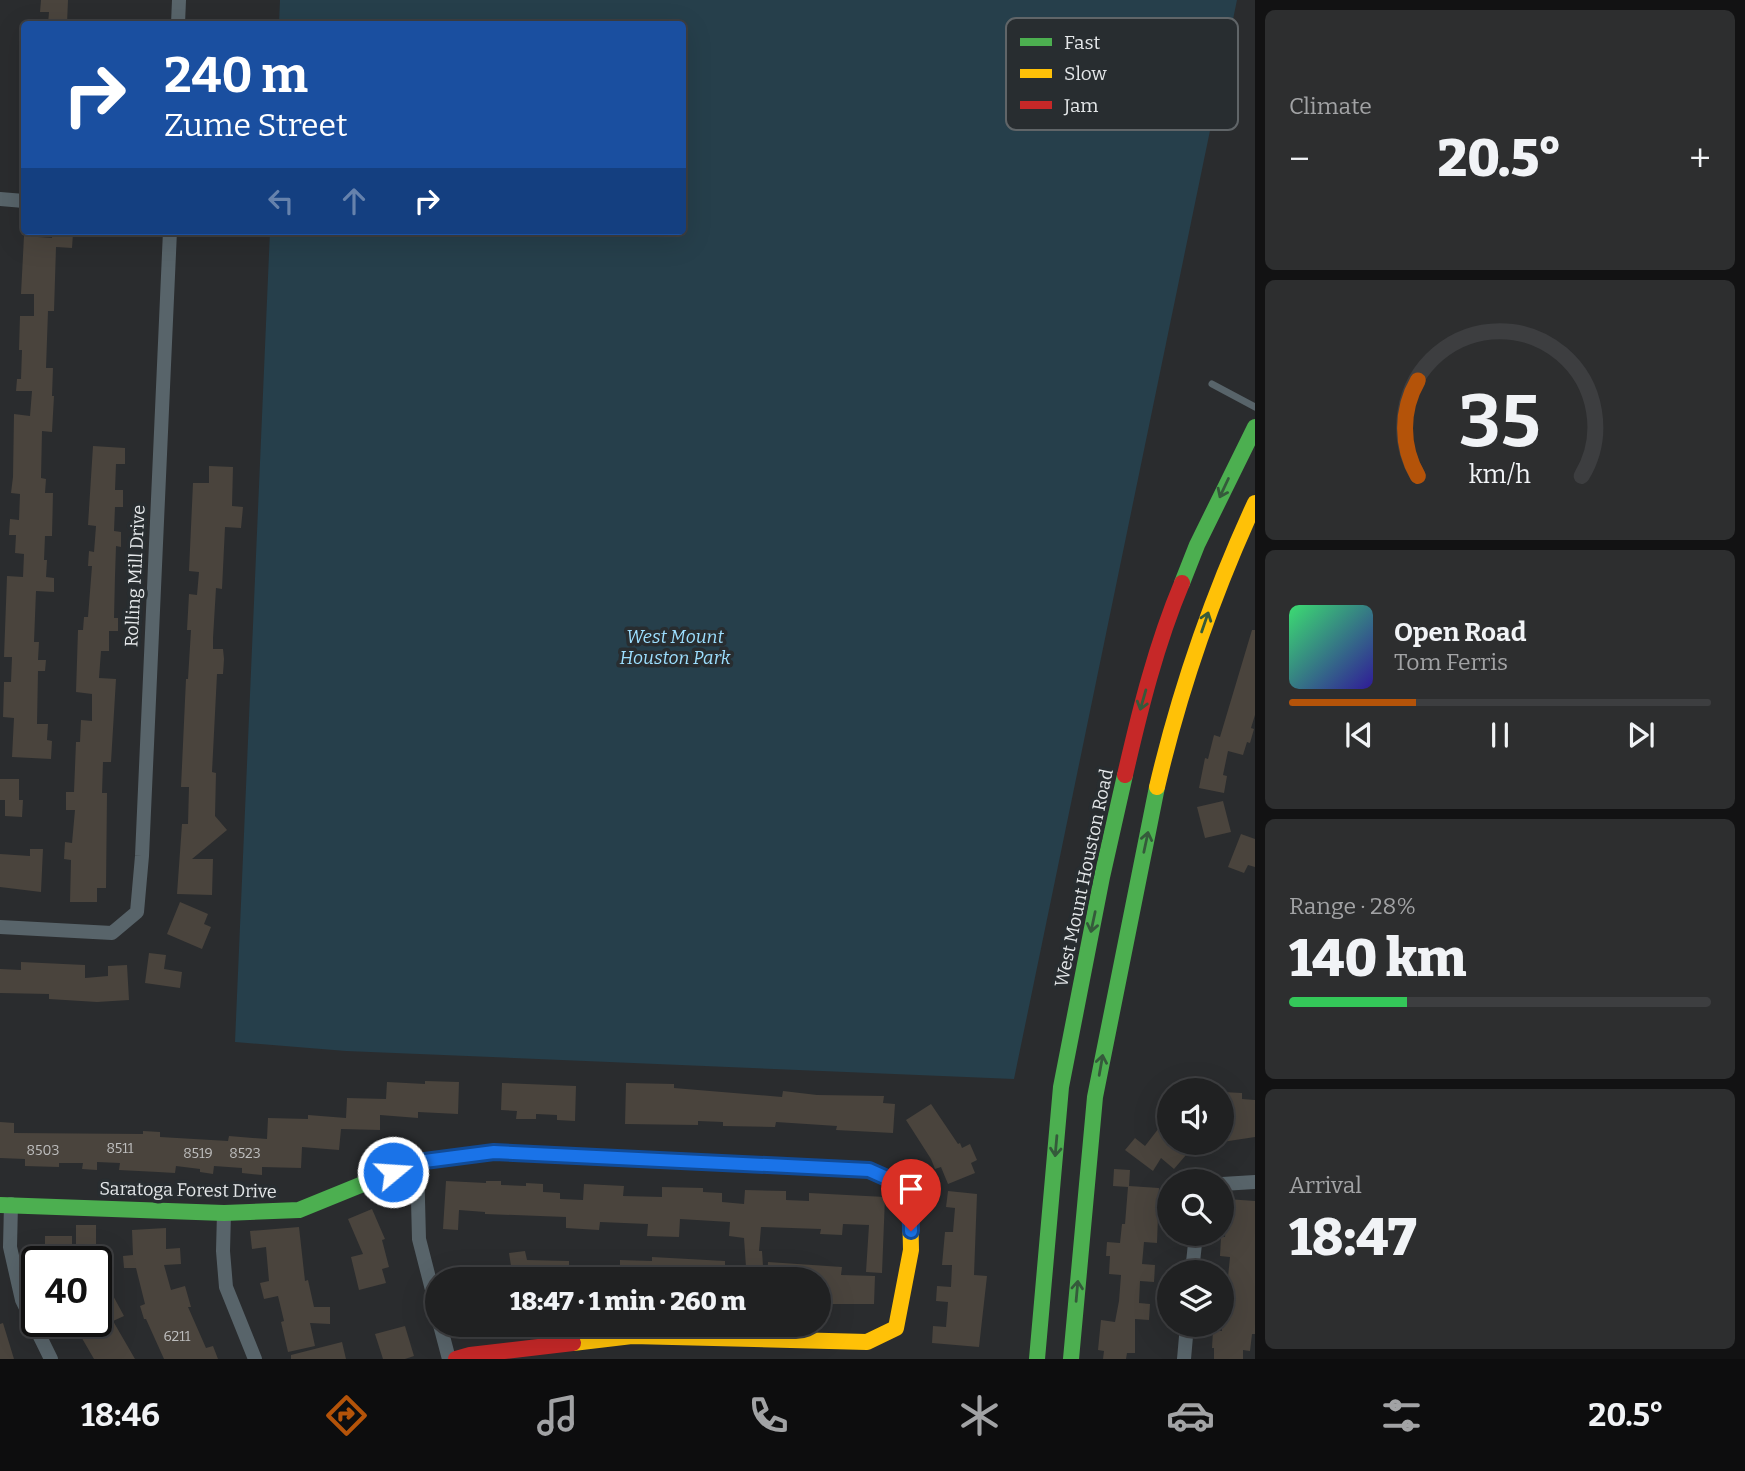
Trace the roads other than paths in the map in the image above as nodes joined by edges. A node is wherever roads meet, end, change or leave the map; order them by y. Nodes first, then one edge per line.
1 (179, 0) edge
2 (178, 21) edge
3 (0, 200) edge
4 (21, 201) edge
5 (170, 235) edge
6 (1212, 384) dead end
7 (1255, 407) edge
8 (1255, 427) edge
9 (1255, 503) edge
10 (0, 927) edge
11 (417, 1162) junction
12 (1255, 1182) edge
13 (1234, 1183) edge
14 (5, 1205) edge
15 (224, 1213) junction
16 (426, 1267) edge
17 (443, 1337) edge
18 (1186, 1337) edge
19 (51, 1359) edge
20 (255, 1359) edge
21 (449, 1359) edge
22 (456, 1359) edge
23 (1037, 1359) edge
24 (1071, 1359) edge
25 (1184, 1359) edge

1 - 2 street
3 - 4 street
5 - 10 street, Rolling Mill Drive
6 - 7 lane
8 -> 23 main road, West Mount Houston Road
24 -> 9 main road
11 - 15 main road, Saratoga Forest Drive
11 - 16 street
11 - 22 main road, Saratoga Forest Drive
12 - 13 street
14 - 15 main road, Saratoga Forest Drive
14 - 19 street
15 - 20 street
17 - 21 street
18 - 25 street

